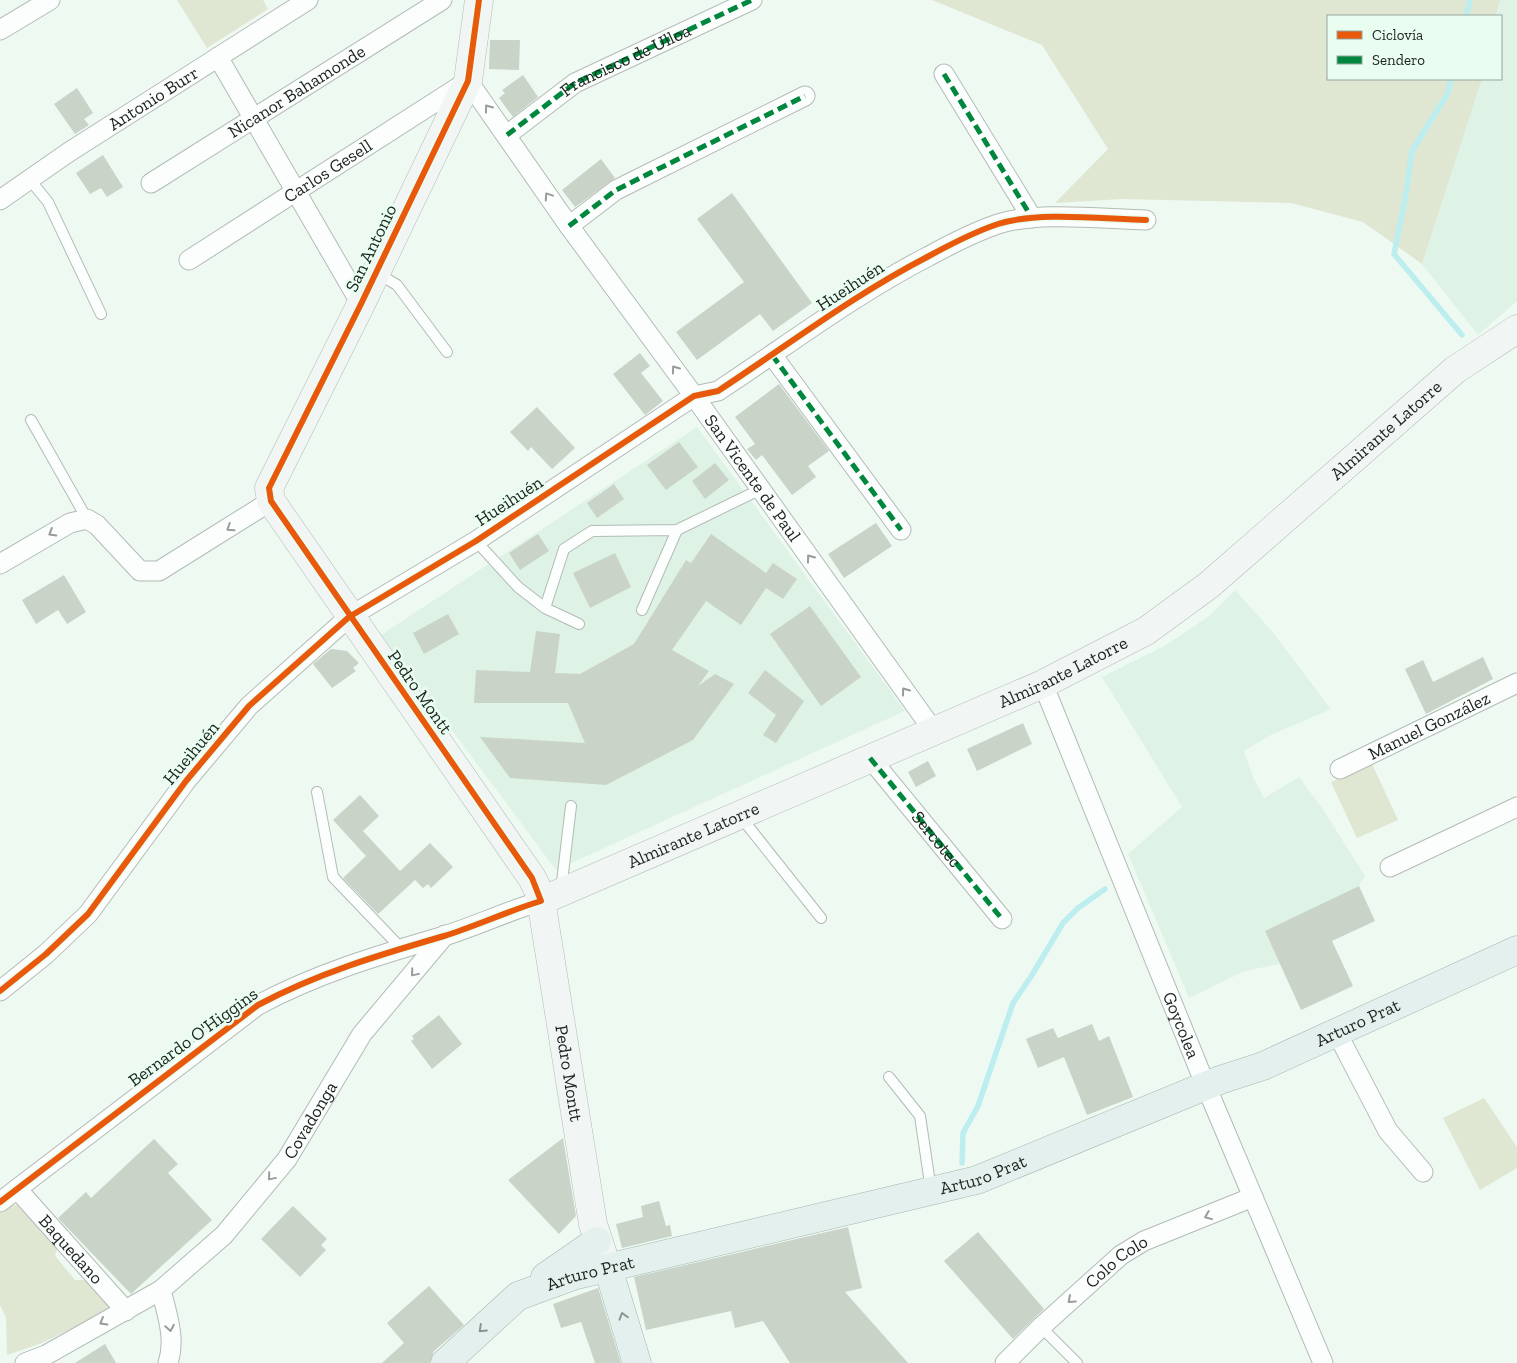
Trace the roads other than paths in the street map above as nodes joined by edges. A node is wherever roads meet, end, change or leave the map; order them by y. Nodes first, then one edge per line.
1 (50, 0) edge
2 (442, 0) edge
3 (479, 0) edge
4 (752, 0) edge
5 (301, 2) edge
6 (0, 30) edge
7 (218, 57) junction
8 (944, 74) dead end
9 (468, 81) junction
10 (805, 96) dead end
11 (254, 119) junction
12 (507, 135) junction
13 (30, 180) junction
14 (152, 183) dead end
15 (296, 192) junction
16 (0, 200) edge
17 (1032, 218) junction
18 (1146, 220) dead end
19 (570, 226) junction
20 (189, 260) dead end
21 (376, 272) junction
22 (361, 304) junction
23 (100, 314) dead end
24 (1517, 329) edge
25 (447, 352) dead end
26 (772, 355) junction
27 (694, 396) junction
28 (31, 420) dead end
29 (761, 489) junction
30 (271, 501) junction
31 (86, 519) junction
32 (677, 530) junction
33 (902, 530) dead end
34 (476, 541) junction
35 (0, 564) edge
36 (545, 608) junction
37 (642, 610) dead end
38 (349, 617) junction
39 (579, 624) dead end
40 (1517, 683) edge
41 (1043, 684) junction
42 (933, 730) junction
43 (870, 758) junction
44 (1340, 769) dead end
45 (316, 792) dead end
46 (571, 806) dead end
47 (1517, 807) edge
48 (739, 815) junction
49 (1390, 867) dead end
50 (551, 897) junction
51 (821, 918) dead end
52 (1002, 919) dead end
53 (445, 935) junction
54 (401, 948) junction
55 (1517, 950) edge
56 (0, 991) edge
57 (1338, 1033) junction
58 (890, 1076) dead end
59 (1207, 1086) junction
60 (1423, 1172) dead end
61 (17, 1189) junction
62 (931, 1191) junction
63 (1253, 1198) junction
64 (0, 1202) edge
65 (597, 1241) junction
66 (608, 1268) junction
67 (161, 1290) junction
68 (518, 1296) junction
69 (126, 1311) junction
70 (1041, 1327) junction
71 (48, 1359) edge
72 (24, 1363) edge
73 (168, 1363) edge
74 (445, 1363) edge
75 (637, 1363) edge
76 (1005, 1363) edge
77 (1077, 1363) edge
78 (1323, 1363) edge

1 - 6 street
2 - 11 street, Nicanor Bahamonde
3 - 9 main road, San Antonio
4 - 12 street, Francisco de Ulloa
5 - 7 street, Antonio Burr
7 - 11 street
7 - 13 street, Antonio Burr
8 - 17 street
12 -> 9 street, San Vicente de Paul
9 - 15 street, Carlos Gesell
9 - 21 main road, San Antonio
10 - 19 street
11 - 14 street, Nicanor Bahamonde
11 - 15 street
19 -> 12 street, San Vicente de Paul
13 - 16 street, Antonio Burr
13 - 23 lane
15 - 20 street, Carlos Gesell
15 - 22 street
17 - 18 street, Hueihuén
17 - 26 street, Hueihuén
27 -> 19 street, San Vicente de Paul
21 - 22 main road, San Antonio
21 - 25 lane
22 - 30 main road, San Antonio
24 - 41 main road, Almirante Latorre
26 - 27 street, Hueihuén
26 - 33 street
27 - 29 street, San Vicente de Paul
27 - 34 street, Hueihuén
28 - 31 lane
29 - 32 lane
42 -> 29 street, San Vicente de Paul
30 -> 31 street
30 - 38 main road, Pedro Montt
31 -> 35 street
32 - 36 lane
32 - 37 lane
34 - 36 lane
34 - 38 street, Hueihuén
36 - 39 lane
38 - 50 main road, Pedro Montt
38 - 56 street, Hueihuén
40 - 44 street, Manuel González
41 - 42 main road, Almirante Latorre
41 - 59 street, Goycolea
42 - 43 main road, Almirante Latorre
43 - 48 main road, Almirante Latorre
43 - 52 street, Sercotec
45 - 54 lane
46 - 50 lane
47 - 49 street
48 - 50 main road, Almirante Latorre
48 - 51 lane
50 - 53 street, Bernardo O'Higgins
50 - 65 main road, Pedro Montt
53 - 54 street, Bernardo O'Higgins
53 -> 67 street, Covadonga
54 - 61 street, Bernardo O'Higgins
55 - 57 main road, Arturo Prat
57 - 59 main road, Arturo Prat
57 - 60 street
58 - 62 lane
59 - 62 main road, Arturo Prat
59 - 63 street, Goycolea
61 - 64 street, Bernardo O'Higgins
61 - 69 street, Baquedano
62 - 66 main road, Arturo Prat
63 -> 70 street, Colo Colo
63 - 78 street, Goycolea
65 - 66 main road, Pedro Montt
65 - 68 main road
66 - 68 main road, Arturo Prat
75 -> 66 main road, Pedro Montt
67 - 69 street, Covadonga
67 -> 73 street
68 -> 74 main road, Arturo Prat
69 -> 71 street, Covadonga
70 - 76 street, Colo Colo
70 - 77 lane
71 - 72 street, Covadonga

